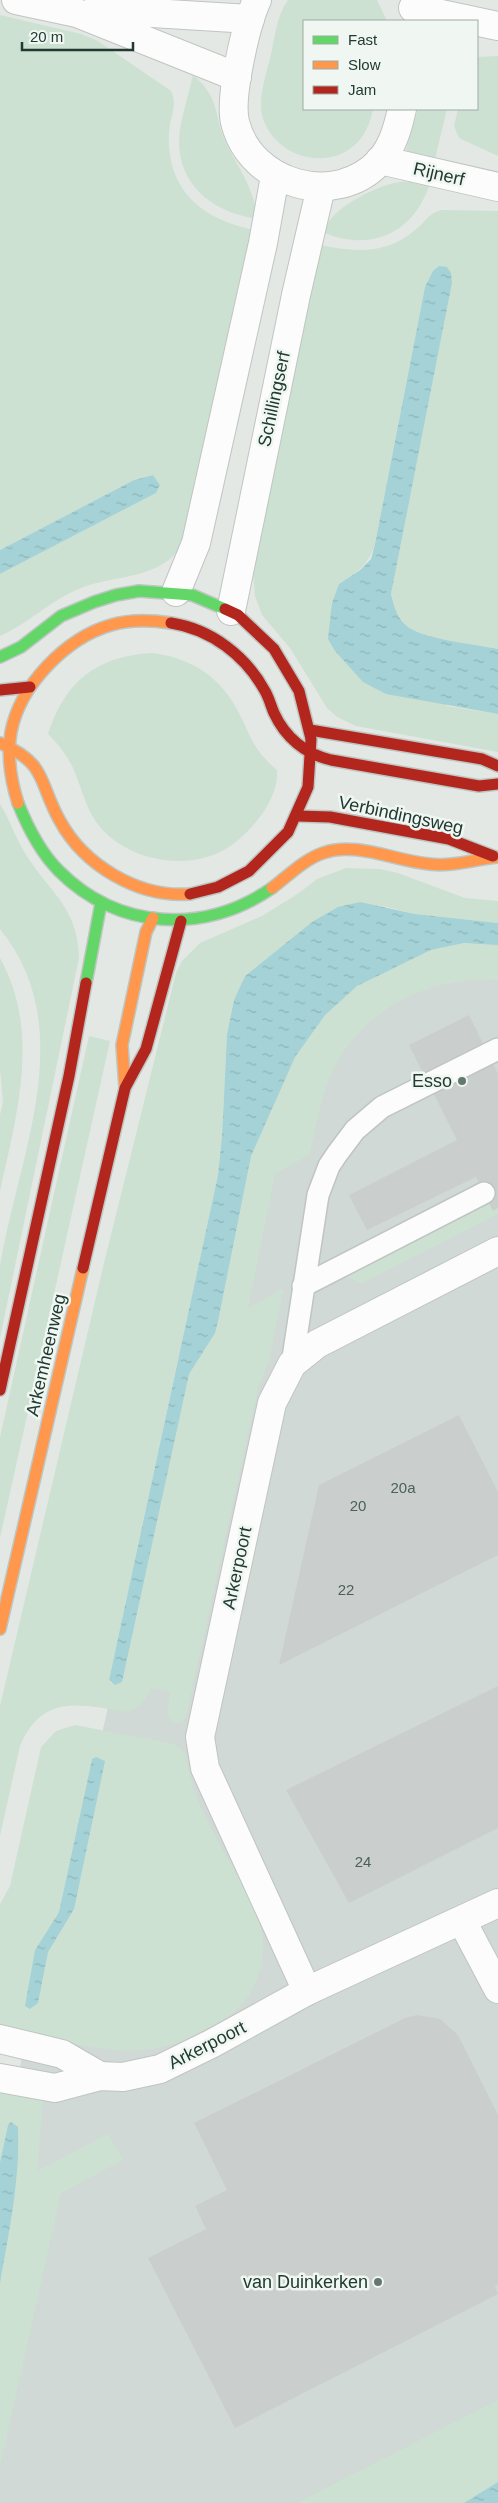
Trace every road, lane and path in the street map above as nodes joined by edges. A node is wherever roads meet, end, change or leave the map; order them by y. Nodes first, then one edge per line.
1 (16, 0) edge
2 (254, 10) edge
3 (413, 10) edge
4 (77, 13) junction
5 (466, 20) edge
6 (478, 22) edge
7 (498, 26) edge
8 (237, 77) junction
9 (402, 110) edge
10 (380, 160) junction
11 (275, 176) junction
12 (498, 186) edge
13 (322, 187) junction
14 (168, 608) junction
15 (231, 612) junction
16 (0, 657) edge
17 (30, 688) junction
18 (0, 690) edge
19 (310, 730) junction
20 (5, 745) edge
21 (312, 754) junction
22 (498, 766) edge
23 (5, 775) edge
24 (498, 784) edge
25 (298, 816) junction
26 (496, 857) edge
27 (102, 903) junction
28 (158, 905) junction
29 (181, 920) junction
30 (498, 1049) edge
31 (125, 1088) junction
32 (484, 1194) dead end
33 (498, 1251) edge
34 (304, 1286) junction
35 (292, 1364) junction
36 (0, 1390) edge
37 (0, 1629) edge
38 (498, 1903) edge
39 (462, 1921) junction
40 (498, 1989) edge
41 (307, 1990) junction
42 (0, 2039) edge
43 (100, 2076) junction
44 (0, 2078) edge

1 - 4 street
2 - 4 street
2 - 8 street
3 - 5 street
4 - 8 street
6 - 7 street
8 - 11 street
9 - 10 street
10 - 12 street, Rijnerf
10 - 13 street
11 - 13 street
11 - 14 street
13 - 15 street, Schillingserf
14 - 15 main road
14 - 16 main road
14 - 17 main road
14 - 21 main road
15 - 19 main road
17 - 18 main road
17 - 20 main road
19 - 21 main road
19 - 22 main road
20 - 23 main road
20 - 28 main road
21 - 24 main road
21 - 25 main road
23 - 27 main road
25 - 26 main road, Verbindingsweg
25 - 28 main road
26 - 29 main road, Verbindingsweg
27 - 28 main road
27 - 36 main road, Arkemheenweg
28 - 29 main road
28 - 31 main road, Arkemheenweg
29 - 31 main road, Arkemheenweg
30 - 34 lane
31 - 37 main road, Arkemheenweg
32 - 34 lane
33 - 35 street, Arkerpoort
34 - 35 lane
35 - 41 street, Arkerpoort
38 - 39 street, Arkerpoort
39 - 40 street
39 - 41 street, Arkerpoort
41 - 43 street, Arkerpoort
42 - 43 street, Arkerpoort
43 - 44 street, Arkerpoort

